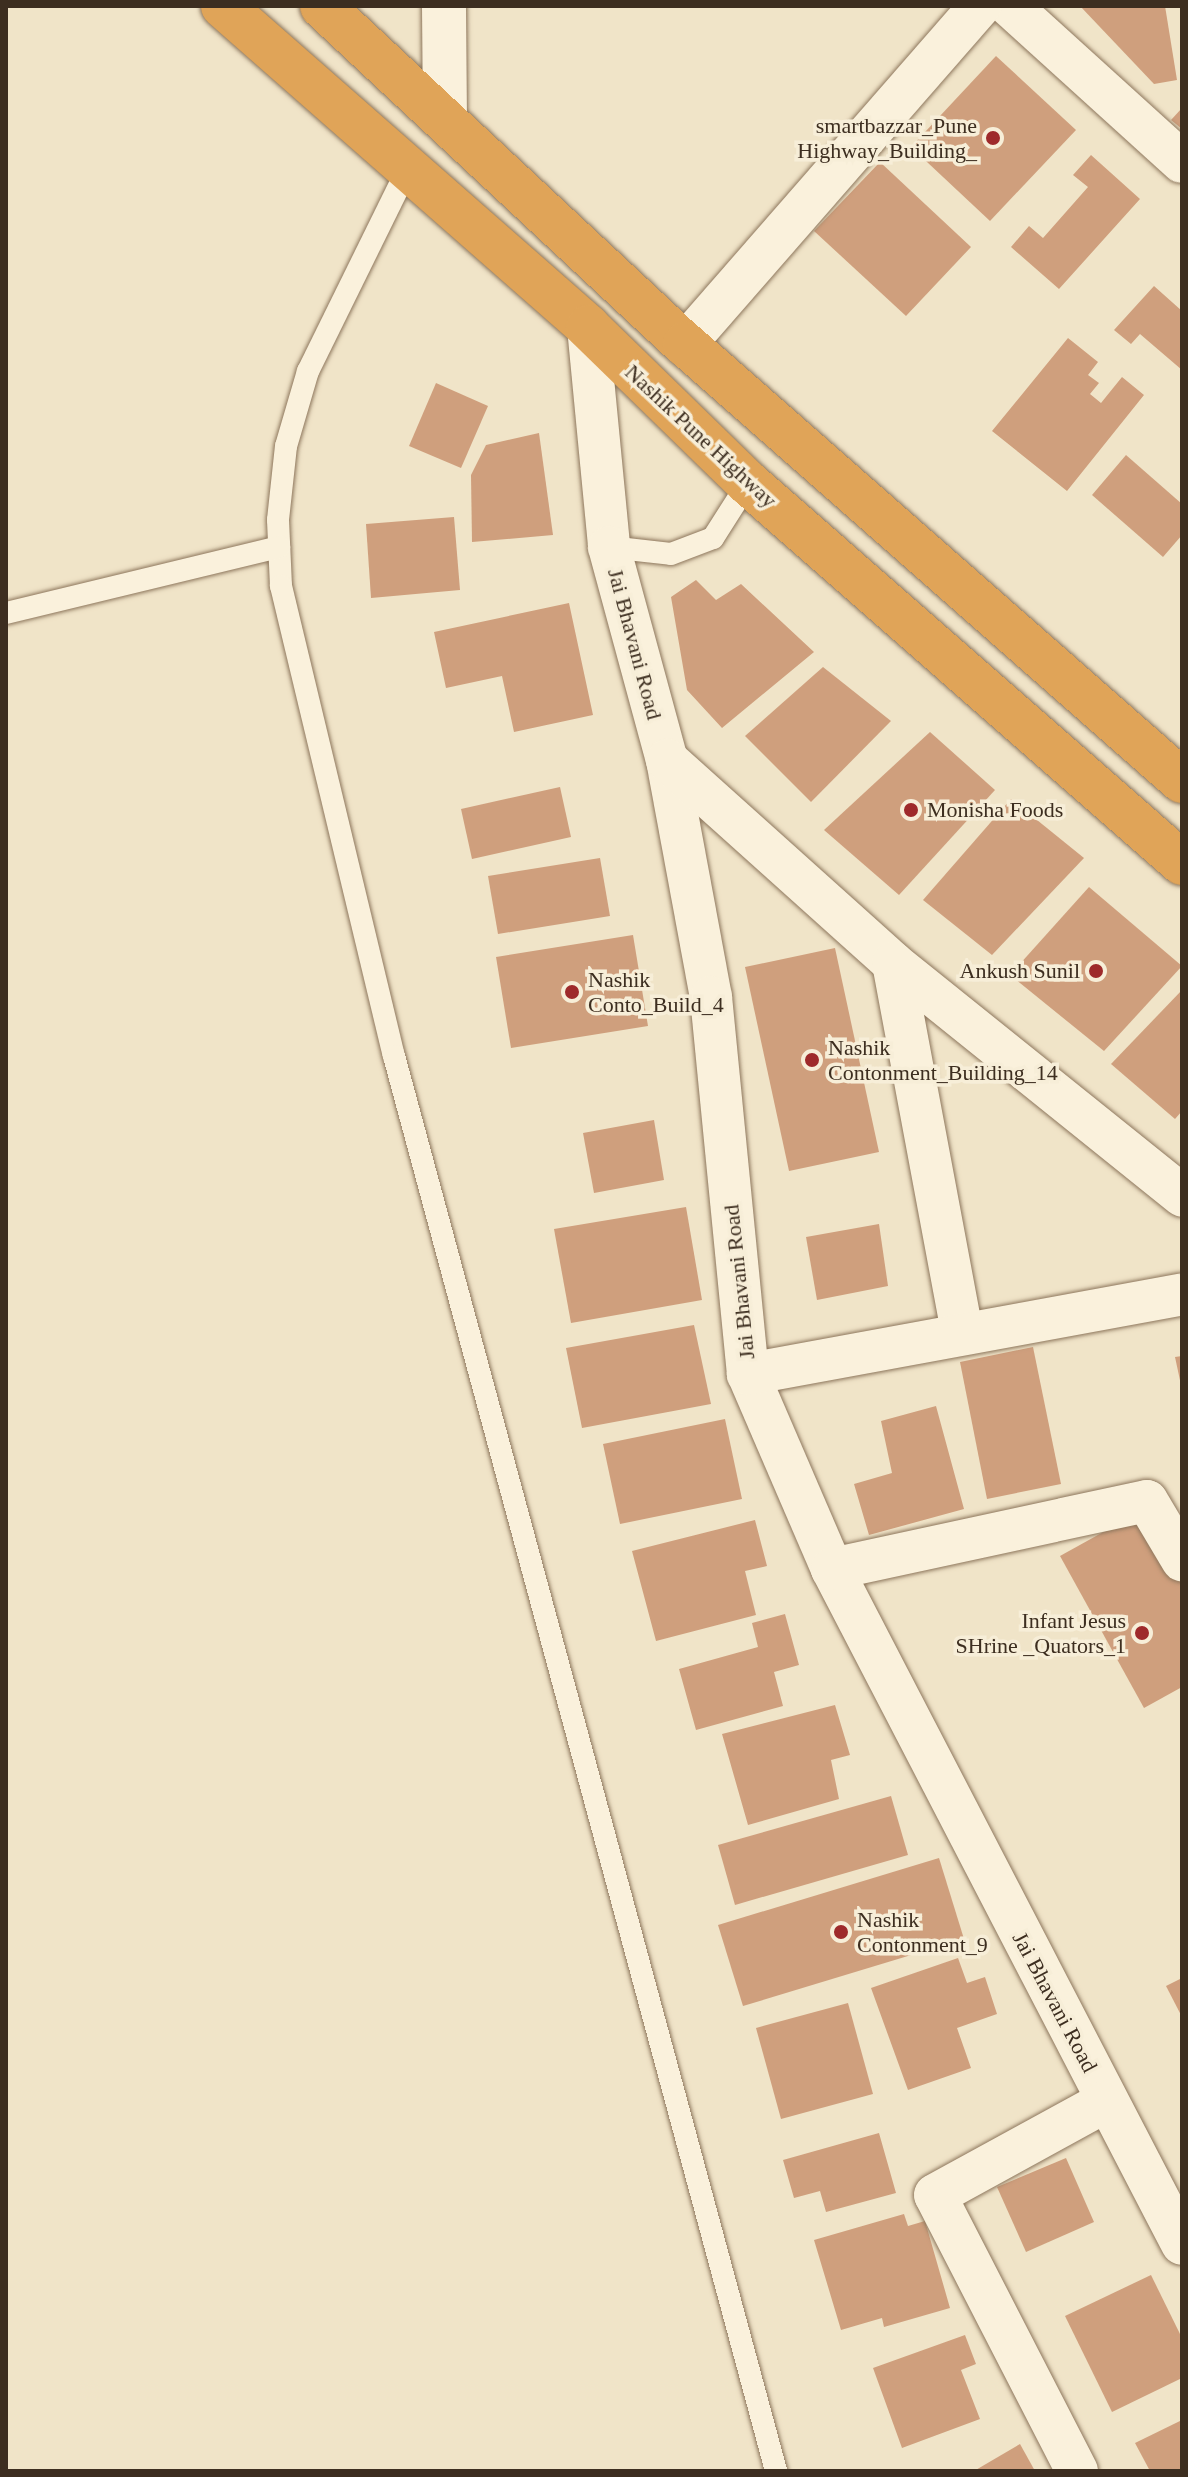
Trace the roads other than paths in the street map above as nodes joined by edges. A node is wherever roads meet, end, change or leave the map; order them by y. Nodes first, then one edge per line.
1 (223, 6) edge
2 (322, 6) edge
3 (444, 6) edge
4 (980, 6) edge
5 (1010, 6) edge
6 (445, 120) junction
7 (1182, 162) edge
8 (409, 166) junction
9 (588, 327) junction
10 (685, 344) junction
11 (748, 483) junction
12 (279, 547) junction
13 (609, 547) junction
14 (6, 613) edge
15 (667, 760) junction
16 (1182, 781) edge
17 (1182, 863) edge
18 (893, 963) junction
19 (1182, 1195) edge
20 (1182, 1294) edge
21 (962, 1333) junction
22 (748, 1374) junction
23 (1182, 1560) edge
24 (832, 1569) junction
25 (1107, 2101) junction
26 (1182, 2244) edge
27 (776, 2471) edge
28 (1077, 2471) edge

1 - 8 highway, Nashik Pune Highway
2 - 6 highway
3 - 6 street
4 - 10 street
5 - 7 street
6 - 10 highway
8 - 9 highway, Nashik Pune Highway
8 - 12 lane
9 - 11 highway, Nashik Pune Highway
9 - 13 street, Jai Bhavani Road
10 - 16 highway
11 - 13 lane
11 - 17 highway, Nashik Pune Highway
12 - 14 lane
12 - 27 lane
13 - 15 street, Jai Bhavani Road
15 - 18 street
15 - 22 street, Jai Bhavani Road
18 - 19 street
18 - 21 street
20 - 21 street
21 - 22 street
22 - 24 street, Jai Bhavani Road
23 - 24 street
24 - 25 street, Jai Bhavani Road
25 - 26 street, Jai Bhavani Road
25 - 28 street

